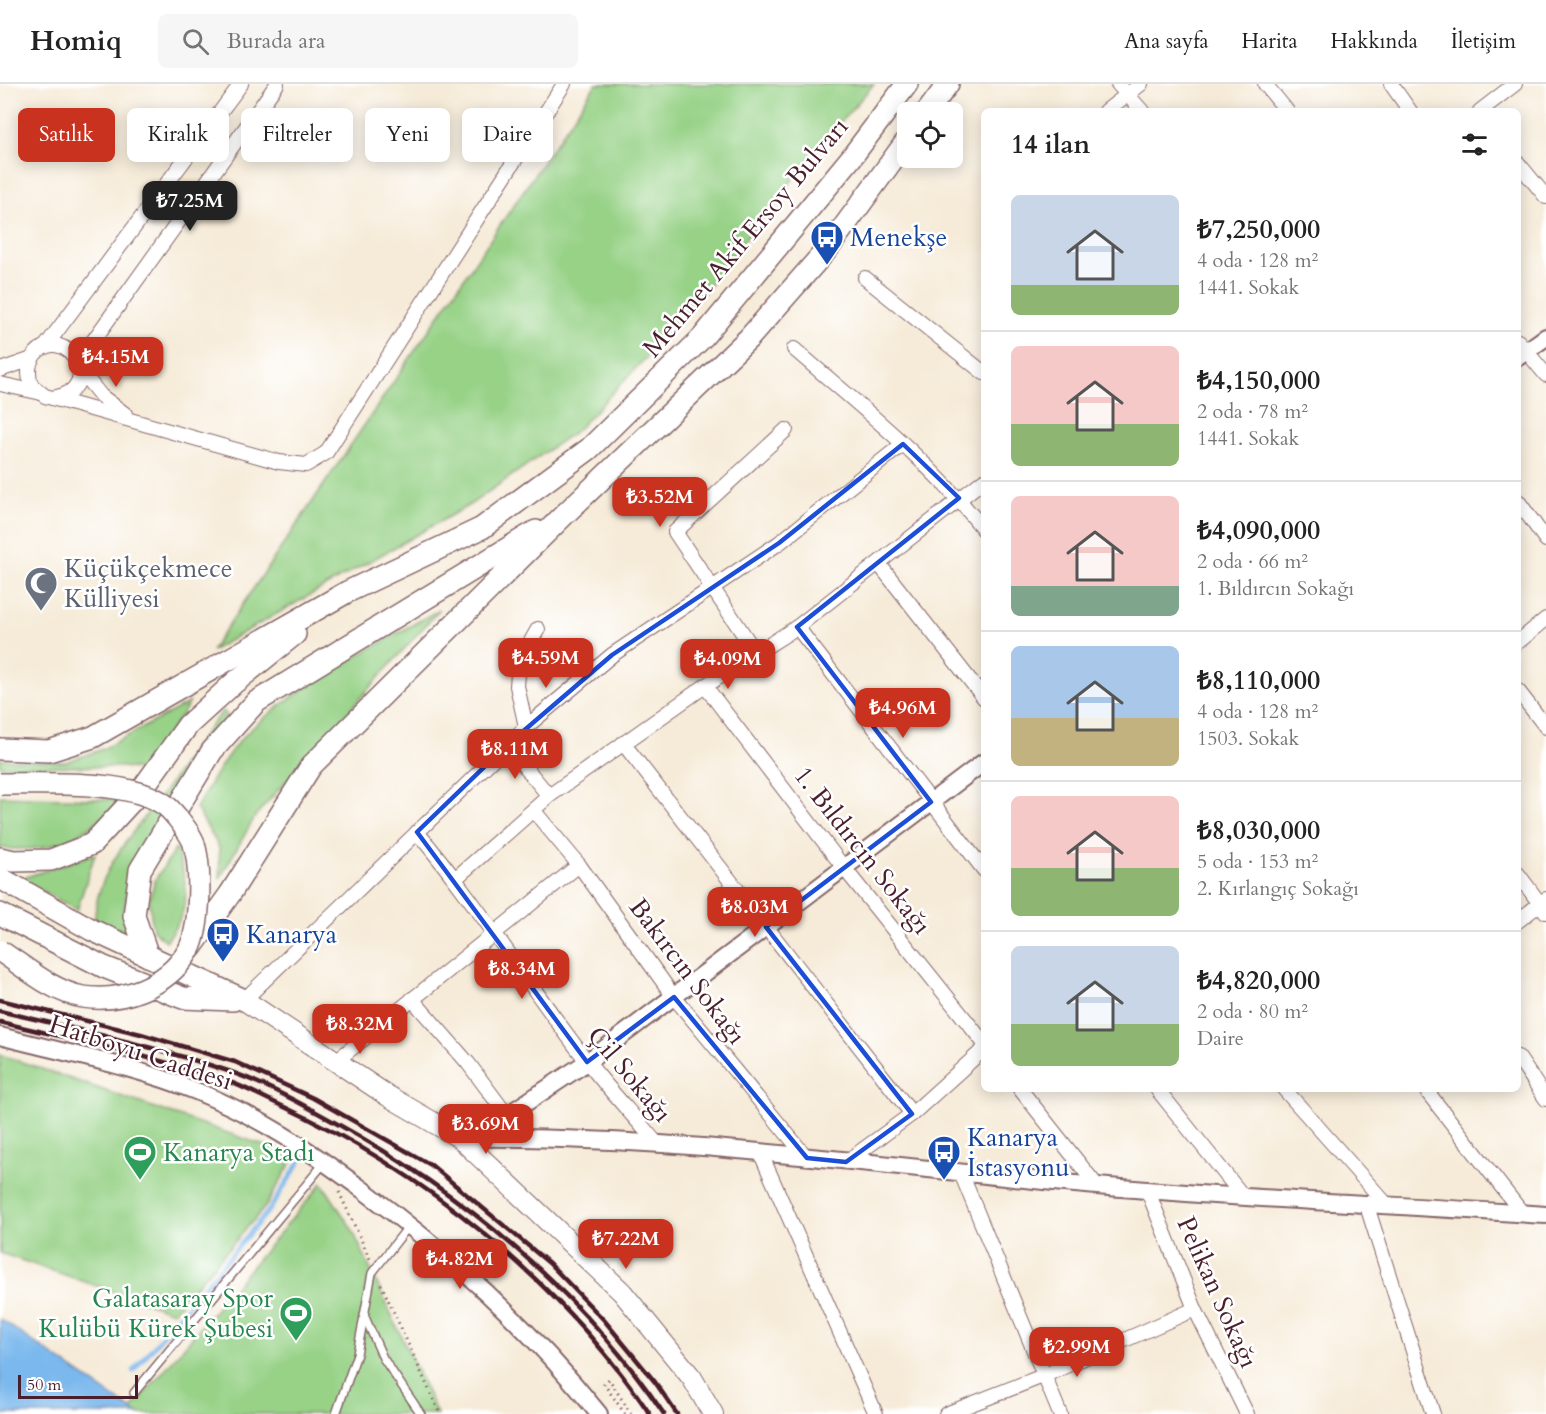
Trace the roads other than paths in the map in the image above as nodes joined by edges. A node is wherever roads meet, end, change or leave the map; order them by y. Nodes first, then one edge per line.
1 (241, 84) edge
2 (277, 84) edge
3 (564, 84) edge
4 (907, 84) edge
5 (948, 84) edge
6 (1118, 84) edge
7 (1141, 84) edge
8 (1265, 84) edge
9 (1391, 84) edge
10 (1515, 84) edge
11 (1128, 95) junction
12 (934, 102) edge
13 (1110, 108) edge
14 (1139, 108) edge
15 (1285, 108) edge
16 (1408, 108) edge
17 (1484, 108) edge
18 (897, 154) edge
19 (1521, 167) edge
20 (1546, 197) edge
21 (865, 278) dead end
22 (1546, 337) edge
23 (45, 347) junction
24 (794, 349) dead end
25 (1521, 350) edge
26 (32, 359) junction
27 (79, 366) junction
28 (0, 370) edge
29 (981, 371) edge
30 (1546, 375) edge
31 (0, 384) edge
32 (37, 392) junction
33 (53, 398) junction
34 (136, 421) junction
35 (786, 430) dead end
36 (903, 444) junction
37 (981, 482) edge
38 (958, 498) junction
39 (1521, 505) edge
40 (565, 514) junction
41 (981, 526) edge
42 (1546, 540) edge
43 (879, 564) junction
44 (712, 588) junction
45 (347, 592) junction
46 (1546, 619) edge
47 (798, 627) junction
48 (538, 629) dead end
49 (1521, 640) edge
50 (756, 653) junction
51 (705, 686) junction
52 (981, 695) edge
53 (1521, 695) edge
54 (525, 727) junction
55 (1546, 727) edge
56 (623, 743) junction
57 (507, 745) junction
58 (0, 749) edge
59 (981, 764) edge
60 (0, 783) edge
61 (549, 796) junction
62 (931, 802) junction
63 (534, 811) junction
64 (417, 832) junction
65 (0, 858) edge
66 (579, 866) junction
67 (981, 866) edge
68 (844, 868) junction
69 (0, 878) edge
70 (456, 878) junction
71 (1521, 878) edge
72 (1544, 905) edge
73 (0, 914) edge
74 (1521, 919) edge
75 (766, 927) junction
76 (493, 934) junction
77 (0, 951) edge
78 (188, 952) junction
79 (148, 956) junction
80 (674, 997) junction
81 (411, 999) junction
82 (244, 1000) junction
83 (0, 1036) edge
84 (981, 1039) edge
85 (981, 1052) edge
86 (336, 1061) junction
87 (587, 1062) junction
88 (1521, 1062) edge
89 (1022, 1092) edge
90 (1159, 1092) edge
91 (1291, 1092) edge
92 (1427, 1092) edge
93 (1546, 1099) edge
94 (506, 1114) junction
95 (912, 1114) junction
96 (436, 1124) junction
97 (460, 1138) junction
98 (501, 1138) junction
99 (657, 1144) junction
100 (761, 1154) junction
101 (807, 1158) junction
102 (325, 1162) junction
103 (846, 1162) junction
104 (489, 1166) junction
105 (961, 1173) junction
106 (1097, 1186) junction
107 (1147, 1189) junction
108 (1242, 1196) junction
109 (1366, 1203) junction
110 (1387, 1205) junction
111 (1523, 1214) junction
112 (1546, 1215) edge
113 (410, 1225) junction
114 (1195, 1309) junction
115 (363, 1314) junction
116 (1043, 1376) junction
117 (134, 1393) dead end
118 (336, 1414) edge
119 (421, 1414) edge
120 (598, 1414) edge
121 (712, 1414) edge
122 (876, 1414) edge
123 (946, 1414) edge
124 (1060, 1414) edge
125 (1247, 1414) edge
126 (1433, 1414) edge

1 - 23 street
2 - 27 street
3 - 34 street
4 - 45 main road, Mehmet Akif Ersoy Bulvarı
5 - 12 main road
6 - 11 street
7 - 11 street
8 - 15 street
9 - 16 street
10 - 17 street
11 - 13 street
11 - 14 street
18 - 40 main road
19 - 20 street
21 - 29 street
22 - 25 street
23 - 26 street
23 - 27 street
24 - 36 street
25 - 30 street
26 - 28 street
26 - 32 street
27 - 33 street
27 - 34 street
31 - 32 street
32 - 33 street
33 - 34 street
35 - 44 street
36 - 38 street
36 - 44 street
37 - 38 street
38 - 41 street
38 - 43 street
39 - 42 street
40 - 78 main road, bridge
40 - 79 main road
43 - 47 street
43 - 52 street
44 - 50 street
44 - 54 street
45 - 58 main road
45 - 65 main road
46 - 49 street
47 - 50 street
47 - 62 street
48 - 54 street
50 - 51 street
51 - 56 street
51 - 68 street, 1. Bıldırcın Sokağı
53 - 55 street
54 - 57 street
56 - 61 street
56 - 75 street
57 - 61 street
57 - 64 street
59 - 62 street
60 - 78 main road, bridge
61 - 63 street
62 - 67 street
62 - 68 street
63 - 66 street, Bakırcın Sokağı
63 - 70 street
64 - 70 street, Çil Sokağı
64 - 82 street
66 - 76 street
66 - 80 street, Bakırcın Sokağı
68 - 75 street
68 - 84 street, 1. Bıldırcın Sokağı
69 - 79 main road
70 - 76 street, Çil Sokağı
71 - 72 street
72 - 74 street
73 - 82 main road
75 - 80 street
75 - 95 street
76 - 81 street
76 - 87 street, Çil Sokağı
77 - 78 main road, bridge
79 - 82 main road
80 - 87 street
80 - 101 street, Bakırcın Sokağı
81 - 86 street
81 - 94 street
82 - 86 main road
83 - 102 street, Hatboyu Caddesi
85 - 95 street
86 - 96 main road
87 - 94 street
87 - 99 street, Çil Sokağı
88 - 93 street
89 - 106 street
90 - 108 street
91 - 110 street
92 - 111 street
94 - 96 street
95 - 103 street
96 - 97 main road
97 - 98 street
97 - 104 main road
98 - 99 street
98 - 104 street
99 - 100 street
100 - 101 street
100 - 122 street
101 - 103 street
102 - 113 street, Hatboyu Caddesi
102 - 117 lane
103 - 105 street
104 - 121 main road
105 - 106 street
105 - 116 street
106 - 107 street
107 - 108 street
107 - 114 street, Pelikan Sokağı
108 - 109 street
109 - 110 street
109 - 126 street
110 - 111 street
111 - 112 street
113 - 115 lane
113 - 120 street, Hatboyu Caddesi
114 - 116 street
114 - 125 street, Pelikan Sokağı
115 - 118 lane
115 - 119 lane
116 - 123 street
116 - 124 street

